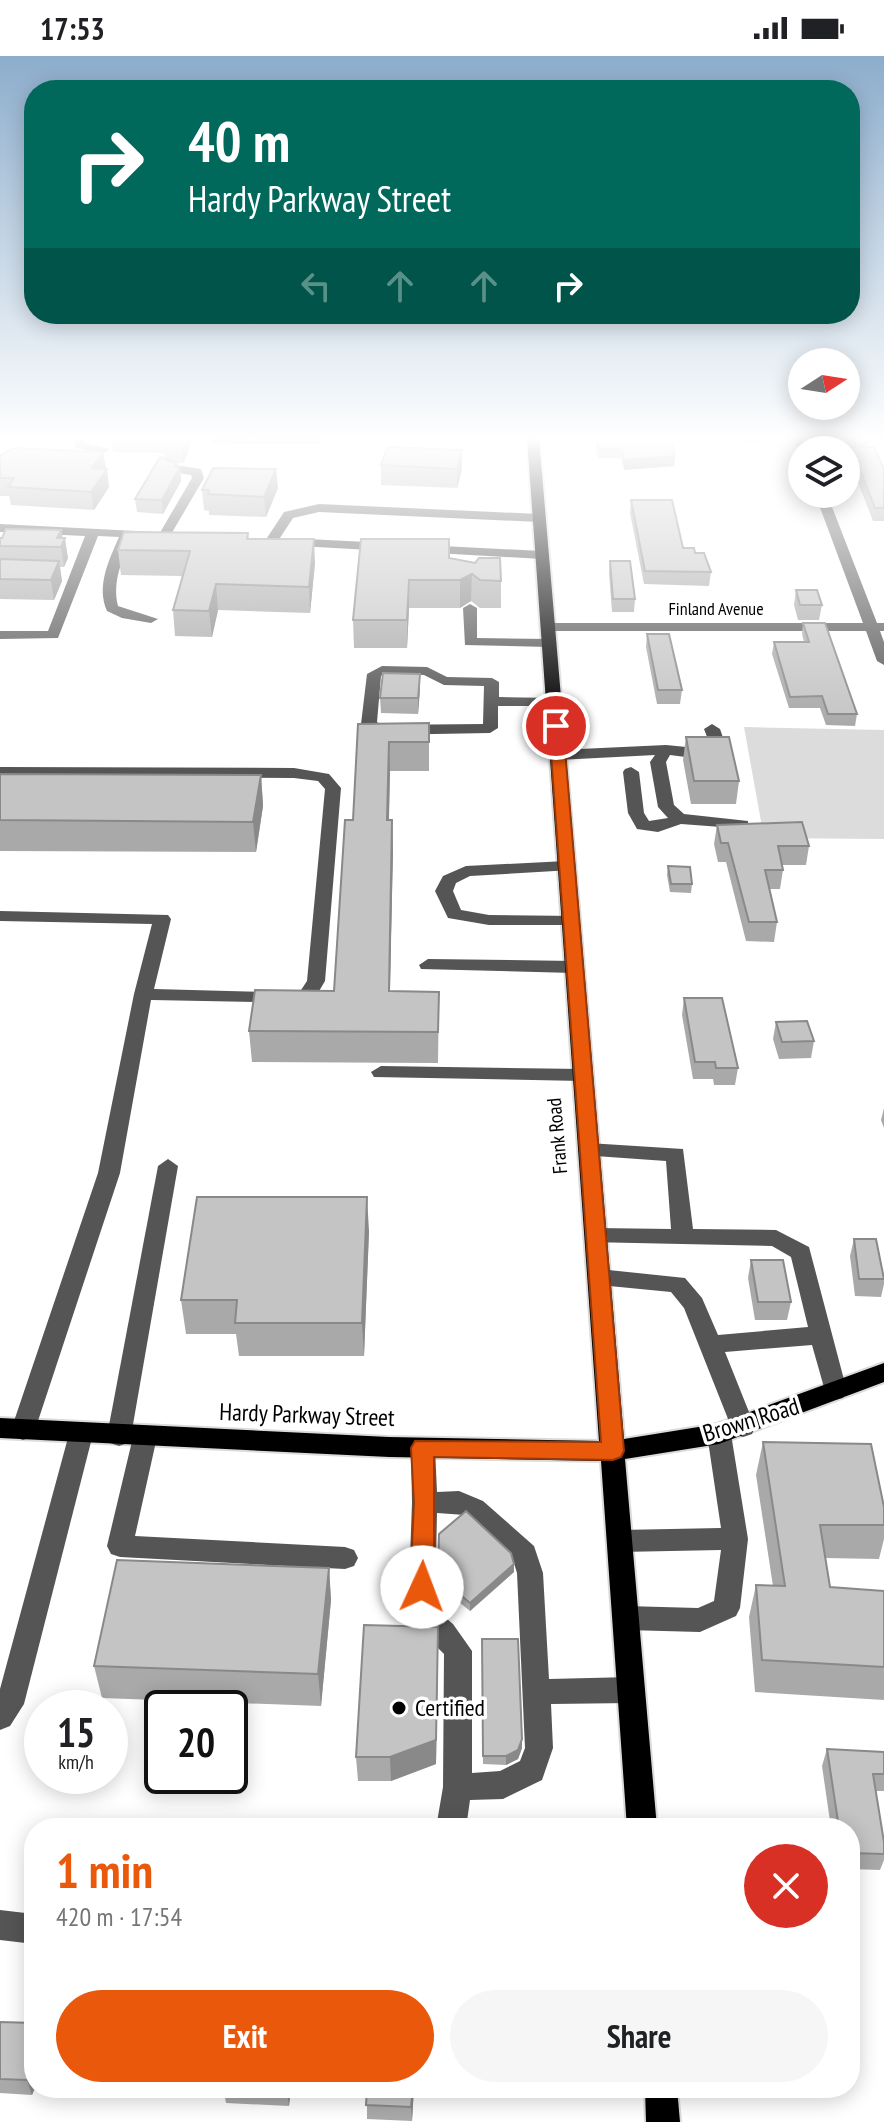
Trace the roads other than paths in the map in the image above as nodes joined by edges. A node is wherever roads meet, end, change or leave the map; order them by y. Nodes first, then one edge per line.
1 (92, 534) edge
2 (127, 534) edge
3 (135, 534) edge
4 (275, 534) edge
5 (540, 534) edge
6 (838, 534) edge
7 (164, 536) joint
8 (179, 537) edge
9 (256, 541) edge
10 (271, 541) junction
11 (468, 551) junction
12 (542, 555) junction
13 (422, 562) edge
14 (470, 608) dead end
15 (151, 619) dead end
16 (878, 627) edge
17 (0, 635) edge
18 (550, 635) junction
19 (884, 661) edge
20 (491, 701) junction
21 (554, 702) junction
22 (712, 729) dead end
23 (666, 750) junction
24 (558, 755) junction
25 (0, 772) edge
26 (631, 772) dead end
27 (679, 819) junction
28 (742, 825) edge
29 (566, 866) junction
30 (0, 916) edge
31 (570, 920) junction
32 (428, 965) dead end
33 (574, 967) junction
34 (143, 994) junction
35 (381, 1072) dead end
36 (582, 1075) junction
37 (588, 1150) junction
38 (168, 1166) dead end
39 (596, 1236) junction
40 (683, 1237) junction
41 (599, 1277) junction
42 (822, 1335) junction
43 (709, 1345) junction
44 (884, 1372) edge
45 (835, 1391) junction
46 (12, 1429) edge
47 (731, 1430) junction
48 (81, 1434) junction
49 (119, 1436) junction
50 (145, 1437) junction
51 (423, 1448) junction
52 (613, 1451) junction
53 (425, 1503) junction
54 (735, 1539) junction
55 (620, 1541) junction
56 (345, 1558) dead end
57 (626, 1618) junction
58 (631, 1690) junction
59 (536, 1692) junction
60 (0, 1717) edge
61 (458, 1787) junction
62 (453, 1818) edge
63 (641, 1818) edge
64 (0, 1925) edge
65 (24, 1928) edge
66 (662, 2098) edge
67 (663, 2122) edge

1 - 17 street
2 - 15 street
3 - 7 street
4 - 10 street
5 - 12 main road, Frank Road
6 - 16 street
7 - 8 street
9 - 10 street
10 - 11 street
11 - 12 street
11 - 13 street
12 - 18 main road, Frank Road
14 - 18 street, Finland Avenue
16 - 18 street, Finland Avenue
16 - 19 street
18 - 21 main road, Frank Road
20 - 20 street
20 - 21 street
21 - 24 main road, Frank Road
22 - 23 street
23 - 24 street
23 - 27 street
24 - 29 main road, Frank Road
25 - 34 street
26 - 27 street
27 - 28 street
29 - 31 main road, Frank Road
29 - 31 street
30 - 34 street
31 - 33 main road, Frank Road
32 - 33 street
33 - 36 main road, Frank Road
34 - 46 street
35 - 36 street
36 - 37 main road, Frank Road
37 - 39 main road, Frank Road
37 - 40 street
38 - 49 street
39 - 40 street
39 - 41 main road, Frank Road
40 - 42 street
41 - 43 street
41 - 52 main road, Frank Road
42 - 43 street
42 - 45 street
43 - 47 street
44 - 45 main road, Brown Road
45 - 47 main road, Brown Road
46 - 48 main road, Hardy Parkway Street
47 - 52 main road, Brown Road
47 - 54 street
48 - 49 main road, Hardy Parkway Street
48 - 60 street
49 - 50 main road, Hardy Parkway Street
50 - 51 main road, Hardy Parkway Street
50 - 56 street
51 - 52 main road, Hardy Parkway Street
51 - 53 street
52 - 55 main road, Frank Road
53 - 59 street
53 - 61 street
54 - 55 street
54 - 57 street
55 - 57 main road, Frank Road
57 - 58 main road, Frank Road
58 - 59 street
58 - 63 main road, Frank Road
59 - 61 street
61 - 62 street
64 - 65 street
66 - 67 main road

